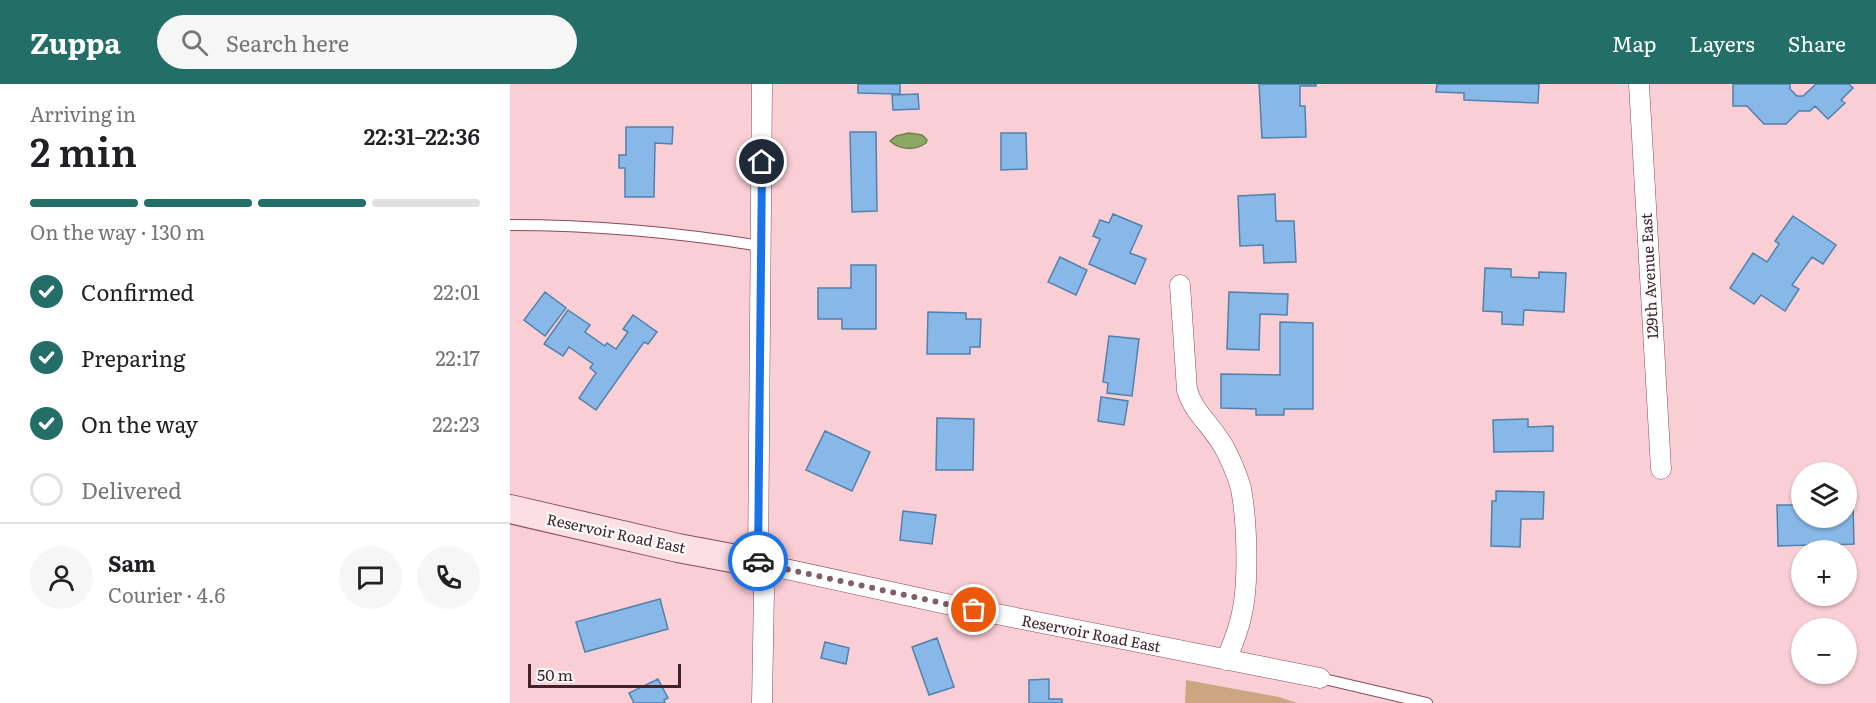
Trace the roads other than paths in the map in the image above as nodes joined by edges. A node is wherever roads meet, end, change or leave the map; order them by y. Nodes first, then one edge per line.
1 (762, 84) edge
2 (1639, 84) edge
3 (510, 225) edge
4 (761, 246) junction
5 (1180, 285) dead end
6 (1661, 469) dead end
7 (510, 509) edge
8 (758, 563) junction
9 (1226, 660) junction
10 (1320, 678) joint
11 (762, 703) edge
12 (1427, 703) edge

1 - 4 street
2 - 6 street, 129th Avenue East
3 - 4 lane
4 - 8 street
5 - 9 street
7 - 8 street, Reservoir Road East
8 - 9 street, Reservoir Road East
8 - 11 street
9 - 10 street, Reservoir Road East
10 - 12 lane, Reservoir Road East

